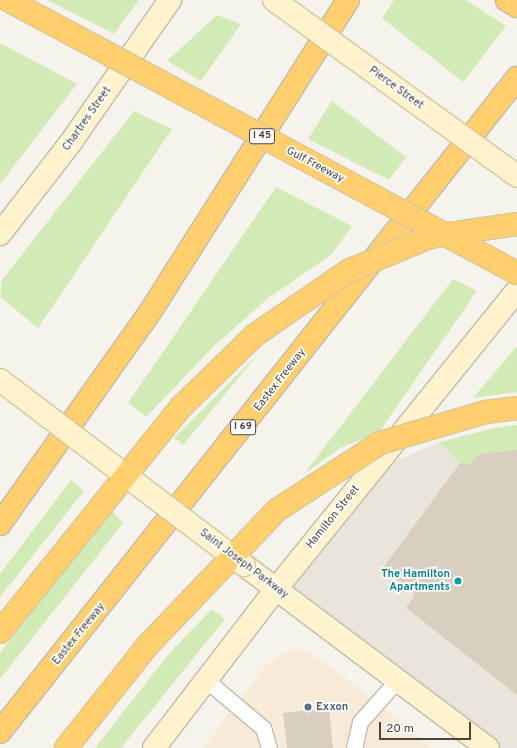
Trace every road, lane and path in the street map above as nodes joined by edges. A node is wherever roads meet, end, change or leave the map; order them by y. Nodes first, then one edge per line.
1 (8, 0) edge
2 (170, 0) edge
3 (274, 0) edge
4 (348, 0) edge
5 (507, 0) edge
6 (517, 6) edge
7 (517, 78) edge
8 (517, 176) edge
9 (517, 224) edge
10 (0, 234) edge
11 (517, 272) edge
12 (517, 290) edge
13 (0, 380) edge
14 (517, 408) edge
15 (0, 524) edge
16 (276, 589) junction
17 (0, 632) edge
18 (206, 680) junction
19 (398, 680) junction
20 (0, 732) edge
21 (66, 748) edge
22 (154, 748) edge
23 (269, 748) edge
24 (354, 748) edge
25 (488, 748) edge

1 - 11 highway, Gulf Freeway / I 45, bridge
2 - 10 street, Chartres Street
3 - 8 street, Pierce Street, bridge
4 - 15 highway
5 - 6 highway
7 - 20 highway, Eastex Freeway / I 69
9 - 17 highway, bridge
12 - 16 street, Hamilton Street
13 - 16 street, Saint Joseph Parkway, bridge
14 - 21 highway, bridge
16 - 18 street, Hamilton Street
16 - 19 street, Saint Joseph Parkway
18 - 22 street, Hamilton Street
18 - 23 lane
19 - 24 lane
19 - 25 street, Saint Joseph Parkway

